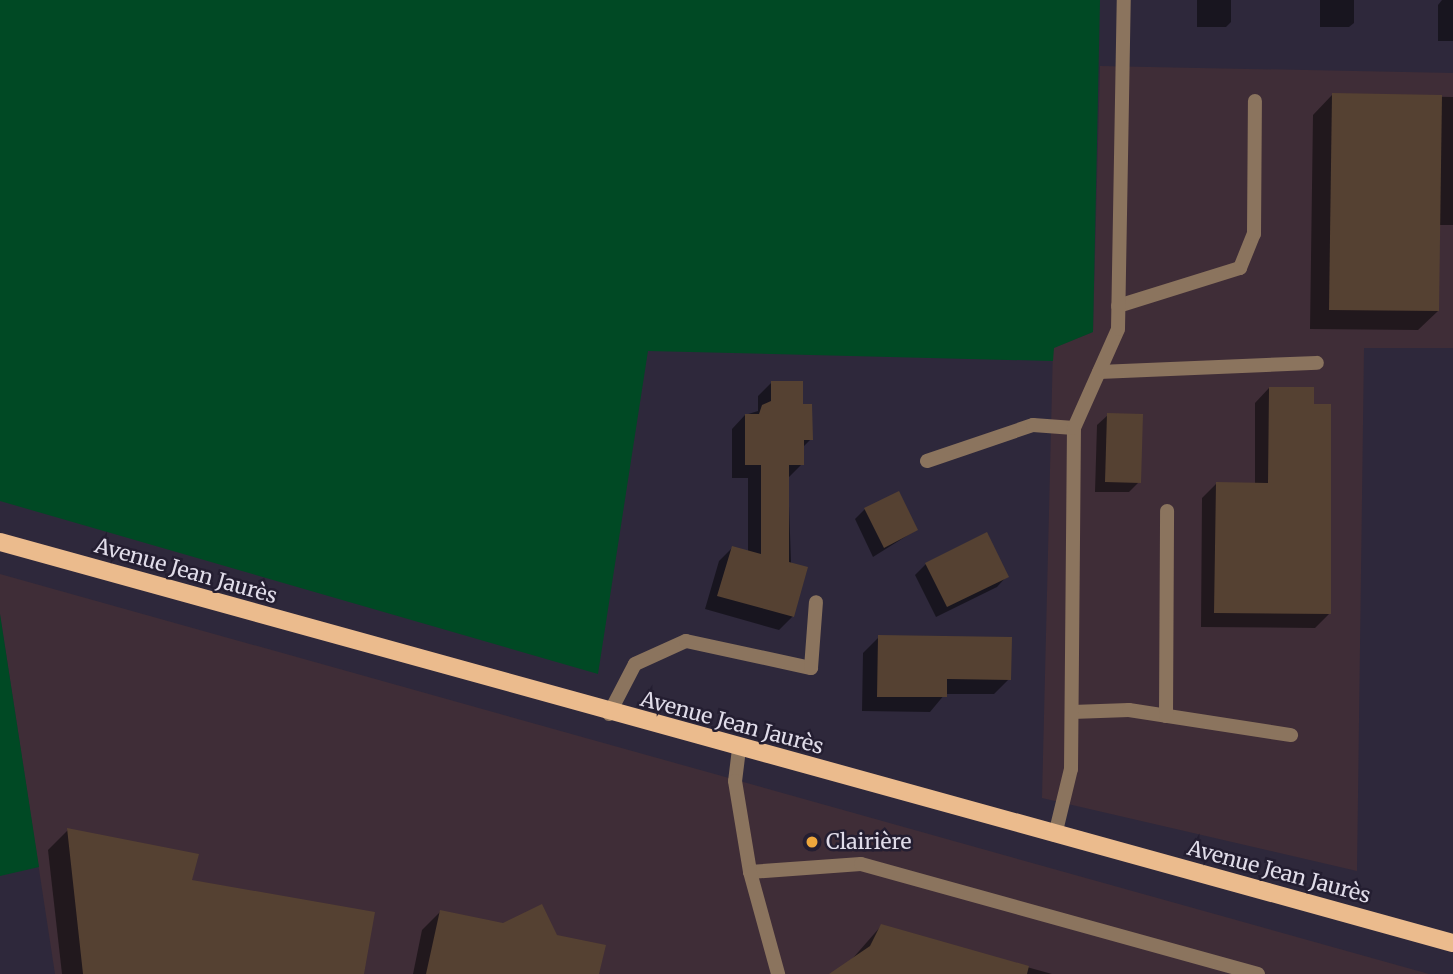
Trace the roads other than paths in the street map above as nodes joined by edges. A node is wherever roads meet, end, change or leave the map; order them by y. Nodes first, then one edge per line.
1 (1124, 0) edge
2 (1255, 101) dead end
3 (1118, 306) junction
4 (1317, 363) dead end
5 (1099, 372) junction
6 (1074, 428) junction
7 (927, 461) dead end
8 (1167, 511) dead end
9 (0, 542) edge
10 (816, 602) dead end
11 (1072, 712) junction
12 (609, 713) junction
13 (1166, 716) junction
14 (1291, 735) dead end
15 (739, 749) junction
16 (1055, 835) junction
17 (750, 872) junction
18 (1453, 943) edge
19 (778, 974) edge
20 (1258, 974) edge

1 - 3 street
2 - 3 street
3 - 5 street
4 - 5 street
5 - 6 street
6 - 7 street
6 - 11 street
8 - 13 street
9 - 12 main road, Avenue Jean Jaurès
10 - 12 street
11 - 13 street
11 - 16 street
12 - 15 main road, Avenue Jean Jaurès
13 - 14 street
15 - 16 main road, Avenue Jean Jaurès
15 - 17 street
16 - 18 main road, Avenue Jean Jaurès
17 - 19 street
17 - 20 street

